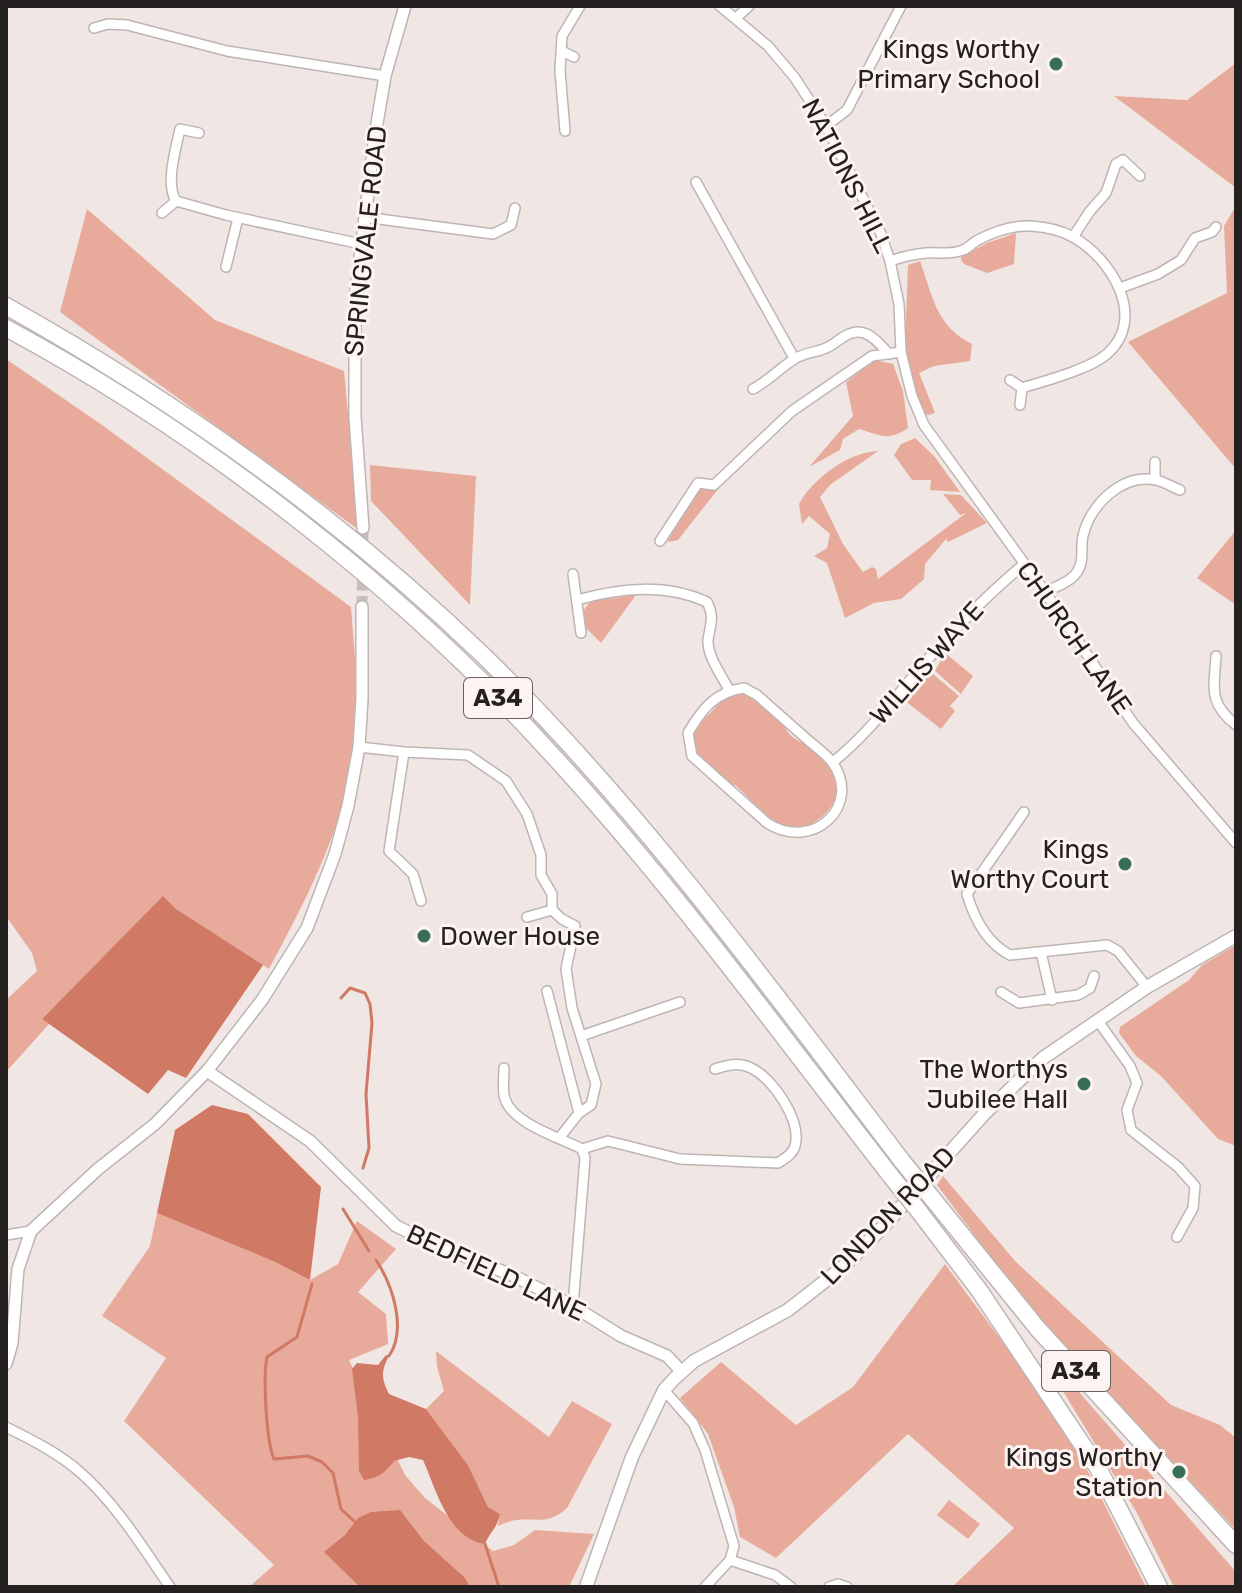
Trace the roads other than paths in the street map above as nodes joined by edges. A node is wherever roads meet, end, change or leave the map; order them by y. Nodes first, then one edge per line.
1 (405, 6) edge
2 (580, 6) edge
3 (720, 6) edge
4 (749, 6) edge
5 (901, 6) edge
6 (736, 18) junction
7 (94, 28) dead end
8 (562, 51) junction
9 (574, 57) dead end
10 (385, 76) junction
11 (826, 126) junction
12 (565, 131) dead end
13 (199, 133) dead end
14 (1140, 176) dead end
15 (696, 182) dead end
16 (176, 201) junction
17 (515, 208) dead end
18 (162, 213) dead end
19 (364, 217) junction
20 (238, 218) junction
21 (1216, 227) dead end
22 (1073, 237) junction
23 (361, 244) junction
24 (890, 261) junction
25 (226, 267) dead end
26 (1120, 288) junction
27 (6, 306) edge
28 (6, 328) edge
29 (901, 352) junction
30 (889, 354) junction
31 (794, 358) junction
32 (1010, 380) dead end
33 (1022, 388) junction
34 (753, 389) dead end
35 (1020, 405) dead end
36 (924, 425) joint
37 (1155, 462) dead end
38 (1155, 479) junction
39 (1180, 490) dead end
40 (363, 528) tunnel mouth
41 (660, 541) dead end
42 (1023, 565) junction
43 (573, 574) dead end
44 (1045, 592) junction
45 (577, 600) junction
46 (362, 607) tunnel mouth
47 (581, 633) dead end
48 (1216, 656) dead end
49 (729, 690) junction
50 (1236, 725) edge
51 (359, 747) junction
52 (404, 752) junction
53 (833, 762) junction
54 (1024, 812) dead end
55 (1236, 843) edge
56 (421, 901) dead end
57 (552, 910) junction
58 (527, 917) dead end
59 (1236, 936) edge
60 (1041, 952) junction
61 (1094, 976) dead end
62 (1147, 987) junction
63 (547, 991) dead end
64 (1001, 992) dead end
65 (1052, 1000) junction
66 (680, 1002) dead end
67 (1098, 1021) junction
68 (581, 1036) junction
69 (504, 1068) dead end
70 (715, 1069) dead end
71 (207, 1071) junction
72 (579, 1113) junction
73 (560, 1137) junction
74 (582, 1149) junction
75 (31, 1231) junction
76 (6, 1235) edge
77 (1177, 1237) dead end
78 (573, 1306) junction
79 (6, 1364) edge
80 (681, 1371) junction
81 (664, 1390) junction
82 (6, 1427) edge
83 (1233, 1541) edge
84 (730, 1560) junction
85 (170, 1587) edge
86 (586, 1587) edge
87 (705, 1587) edge
88 (791, 1587) edge
89 (829, 1587) edge
90 (847, 1587) edge
91 (1159, 1587) edge

1 - 10 street, SPRINGVALE ROAD
2 - 8 street
3 - 6 street, NATIONS HILL
4 - 6 street
5 - 11 street
6 - 11 street, NATIONS HILL
7 - 10 street
8 - 9 street
8 - 12 street
10 - 19 street, SPRINGVALE ROAD
11 - 24 street, NATIONS HILL
13 - 16 street
14 - 22 street
15 - 31 street
16 - 18 street
16 - 20 street
17 - 19 street
19 - 23 street, SPRINGVALE ROAD
20 - 23 street
20 - 25 street
21 - 26 street
22 - 24 street
22 - 26 street
23 - 40 street, SPRINGVALE ROAD
24 - 29 street, NATIONS HILL
26 - 33 street
27 - 83 highway, A34, bridge
28 - 91 highway, A34, bridge
29 - 30 street
29 - 36 street, NATIONS HILL
30 - 31 street
30 - 41 street
31 - 34 street
32 - 33 street
33 - 35 street
36 - 42 street, CHURCH LANE
37 - 38 street
38 - 39 street
38 - 44 street
42 - 44 street, CHURCH LANE
42 - 53 street, WILLIS WAYE
43 - 45 street
44 - 55 street, CHURCH LANE
45 - 47 street
45 - 49 street
46 - 51 street
48 - 50 street
49 - 53 street
49 - 53 street
51 - 52 street
51 - 71 street
52 - 56 street
52 - 57 street
54 - 60 street
57 - 58 street
57 - 68 street
59 - 62 main road, LONDON ROAD
60 - 62 street
60 - 65 street
61 - 65 street
62 - 67 main road, LONDON ROAD
63 - 72 street
64 - 65 street
66 - 68 street
67 - 77 street
67 - 80 main road, LONDON ROAD
68 - 72 street
69 - 73 street
70 - 74 street
71 - 75 street
71 - 78 street, BEDFIELD LANE
72 - 73 street
73 - 74 street
74 - 78 street
75 - 76 street
75 - 79 street
78 - 80 street, BEDFIELD LANE
80 - 81 main road, LONDON ROAD
81 - 84 street
81 - 86 main road, LONDON ROAD
82 - 85 street
84 - 87 street
84 - 88 street
89 - 90 street

